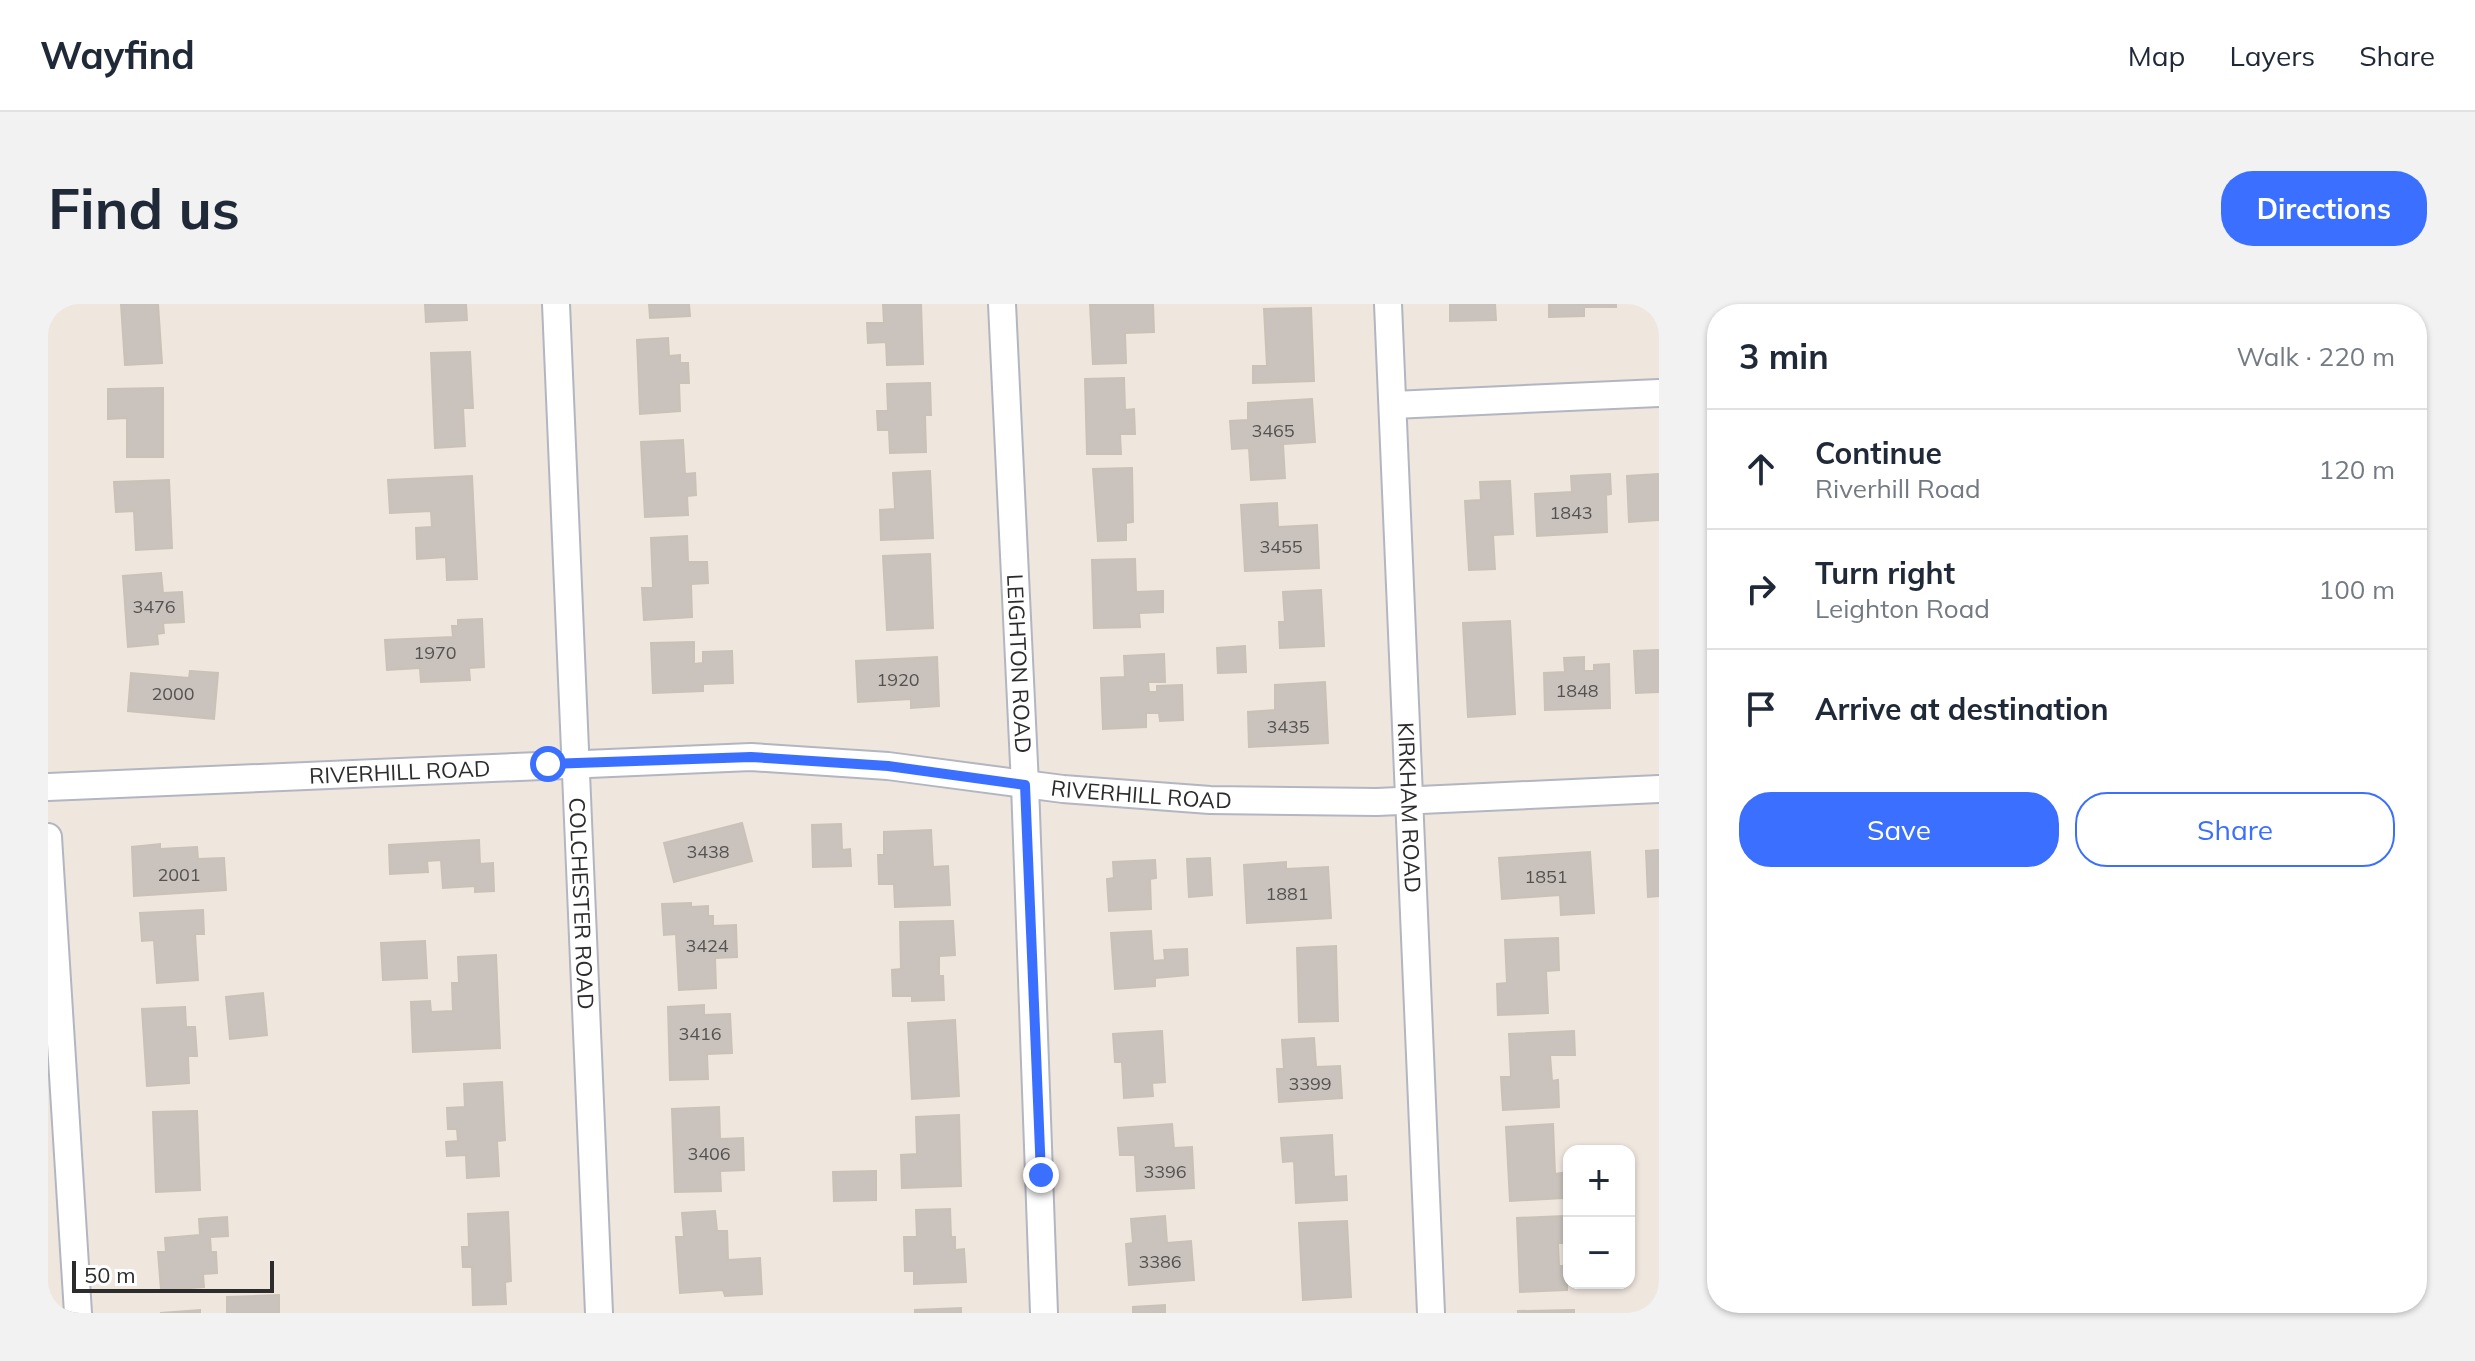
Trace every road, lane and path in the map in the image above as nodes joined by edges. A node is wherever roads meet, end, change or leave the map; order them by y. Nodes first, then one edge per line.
1 (556, 304) edge
2 (1002, 304) edge
3 (1388, 304) edge
4 (1659, 393) edge
5 (1393, 405) junction
6 (575, 763) junction
7 (1025, 785) junction
8 (48, 787) edge
9 (1659, 789) edge
10 (1410, 800) junction
11 (48, 837) edge
12 (78, 1313) edge
13 (599, 1313) edge
14 (1044, 1313) edge
15 (1431, 1313) edge

1 - 6 street, COLCHESTER ROAD
2 - 7 street, LEIGHTON ROAD
3 - 5 street, KIRKHAM ROAD
4 - 5 street
5 - 10 street, KIRKHAM ROAD
6 - 7 street, RIVERHILL ROAD
6 - 8 street, RIVERHILL ROAD
6 - 13 street, COLCHESTER ROAD
7 - 10 street, RIVERHILL ROAD
7 - 14 street, LEIGHTON ROAD
9 - 10 street, RIVERHILL ROAD
10 - 15 street, KIRKHAM ROAD
11 - 12 street

